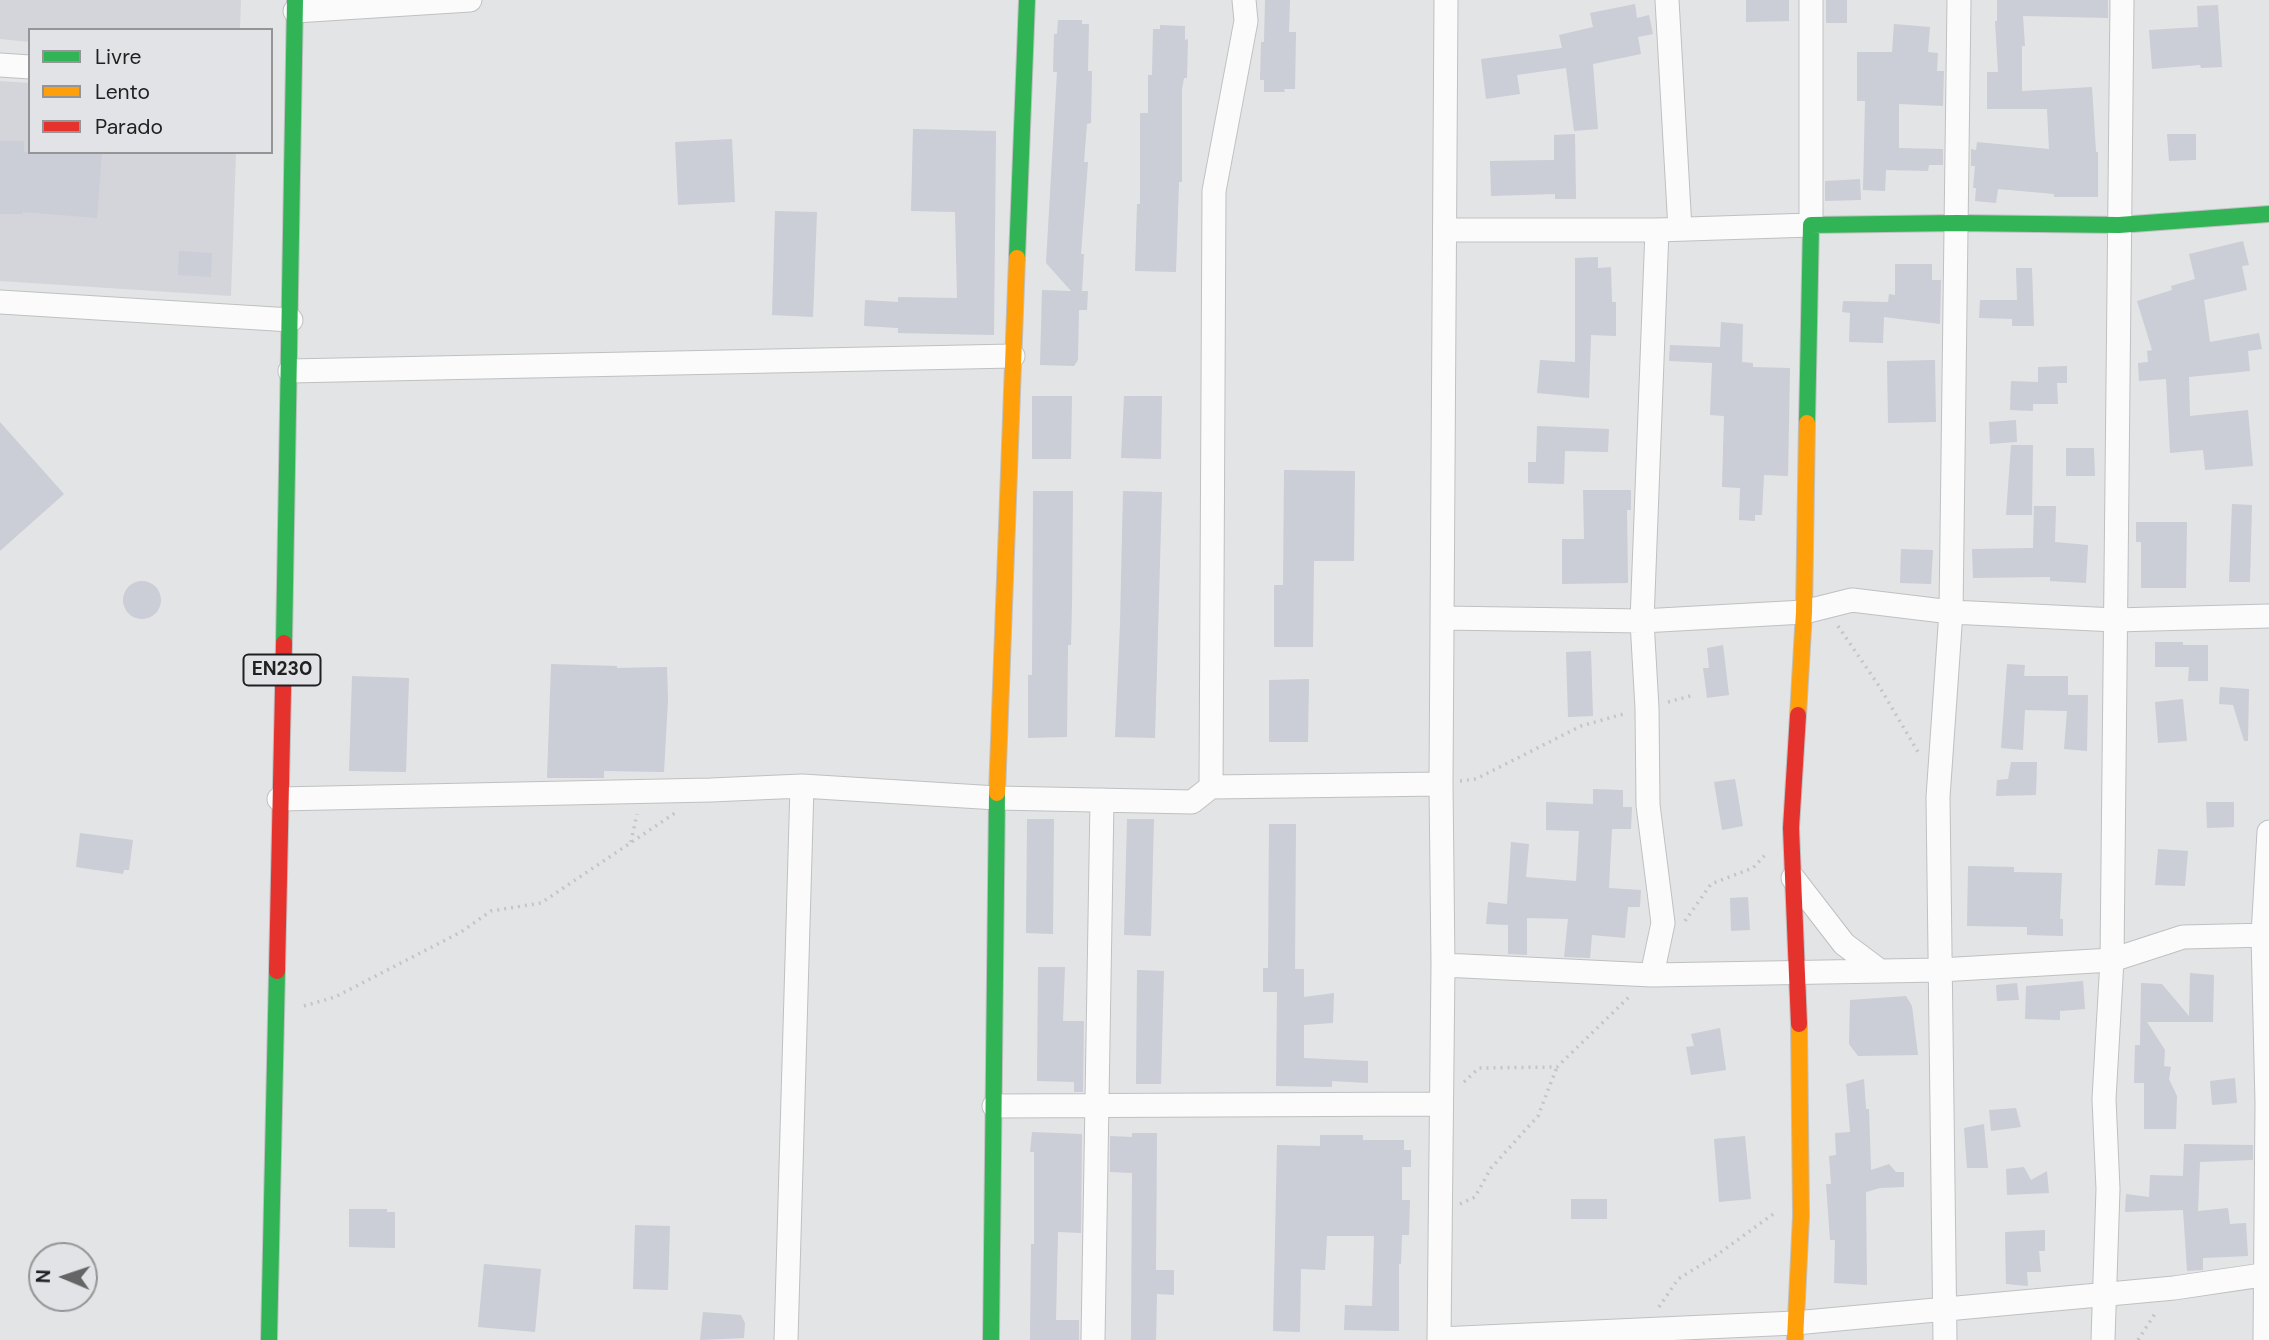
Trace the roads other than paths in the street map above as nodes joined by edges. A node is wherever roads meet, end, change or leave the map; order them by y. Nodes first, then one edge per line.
1 (470, 0) edge
2 (1027, 0) edge
3 (1244, 0) edge
4 (1446, 0) edge
5 (1667, 0) edge
6 (1811, 0) edge
7 (1958, 0) edge
8 (2122, 0) edge
9 (295, 6) edge
10 (0, 65) edge
11 (28, 67) edge
12 (283, 83) edge
13 (2269, 214) edge
14 (1957, 223) junction
15 (1811, 225) junction
16 (2119, 225) junction
17 (1669, 229) junction
18 (1445, 230) junction
19 (0, 302) edge
20 (291, 320) junction
21 (1013, 356) junction
22 (290, 371) junction
23 (1814, 609) junction
24 (1951, 612) junction
25 (2269, 616) edge
26 (1442, 618) junction
27 (2115, 620) junction
28 (1642, 621) junction
29 (1441, 784) junction
30 (802, 786) junction
31 (1211, 787) junction
32 (997, 797) junction
33 (279, 799) junction
34 (1101, 800) junction
35 (2269, 832) edge
36 (1793, 878) junction
37 (2266, 935) edge
38 (2112, 960) junction
39 (1443, 965) junction
40 (1940, 970) junction
41 (1880, 971) junction
42 (1798, 972) junction
43 (1652, 975) junction
44 (1440, 1104) junction
45 (994, 1106) junction
46 (1097, 1106) junction
47 (2267, 1274) edge
48 (2105, 1295) junction
49 (1944, 1310) junction
50 (1795, 1331) edge
51 (1642, 1336) edge
52 (268, 1340) edge
53 (786, 1340) edge
54 (991, 1340) edge
55 (1093, 1340) edge
56 (1439, 1340) edge
57 (1945, 1340) edge
58 (2103, 1340) edge
59 (2265, 1340) edge

1 - 9 street
2 - 21 street
3 - 31 street
4 - 18 street
5 - 17 street
6 - 15 street
7 - 14 street
8 - 16 street
9 - 12 street, EN230
10 - 11 street
12 - 20 street, EN230
13 - 16 street
14 - 15 street
14 - 16 street
14 - 24 street
15 - 17 street
15 - 23 street
16 - 27 street
17 - 18 street
17 - 28 street
18 - 26 street
19 - 20 street
20 - 22 street, EN230
21 - 22 street
21 - 32 street
22 - 33 street, EN230
23 - 24 street
23 - 28 street
23 - 36 street
24 - 27 street
24 - 40 street
25 - 27 street
26 - 28 street
26 - 29 street
27 - 38 street
28 - 43 street
29 - 31 street
29 - 39 street
30 - 32 street
30 - 33 street
30 - 53 street
31 - 34 street
32 - 34 street
32 - 45 street
33 - 52 street, EN230
34 - 46 street
35 - 37 street
36 - 41 street
36 - 42 street
37 - 38 street
37 - 47 street
38 - 40 street
38 - 48 street
39 - 43 street
39 - 44 street
40 - 41 street
40 - 49 street
41 - 42 street
42 - 43 street
42 - 50 street
44 - 46 street
44 - 56 street
45 - 46 street
45 - 54 street
46 - 55 street
47 - 48 street
47 - 59 street
48 - 49 street
48 - 58 street
49 - 50 street
49 - 57 street
50 - 51 street
51 - 56 street

